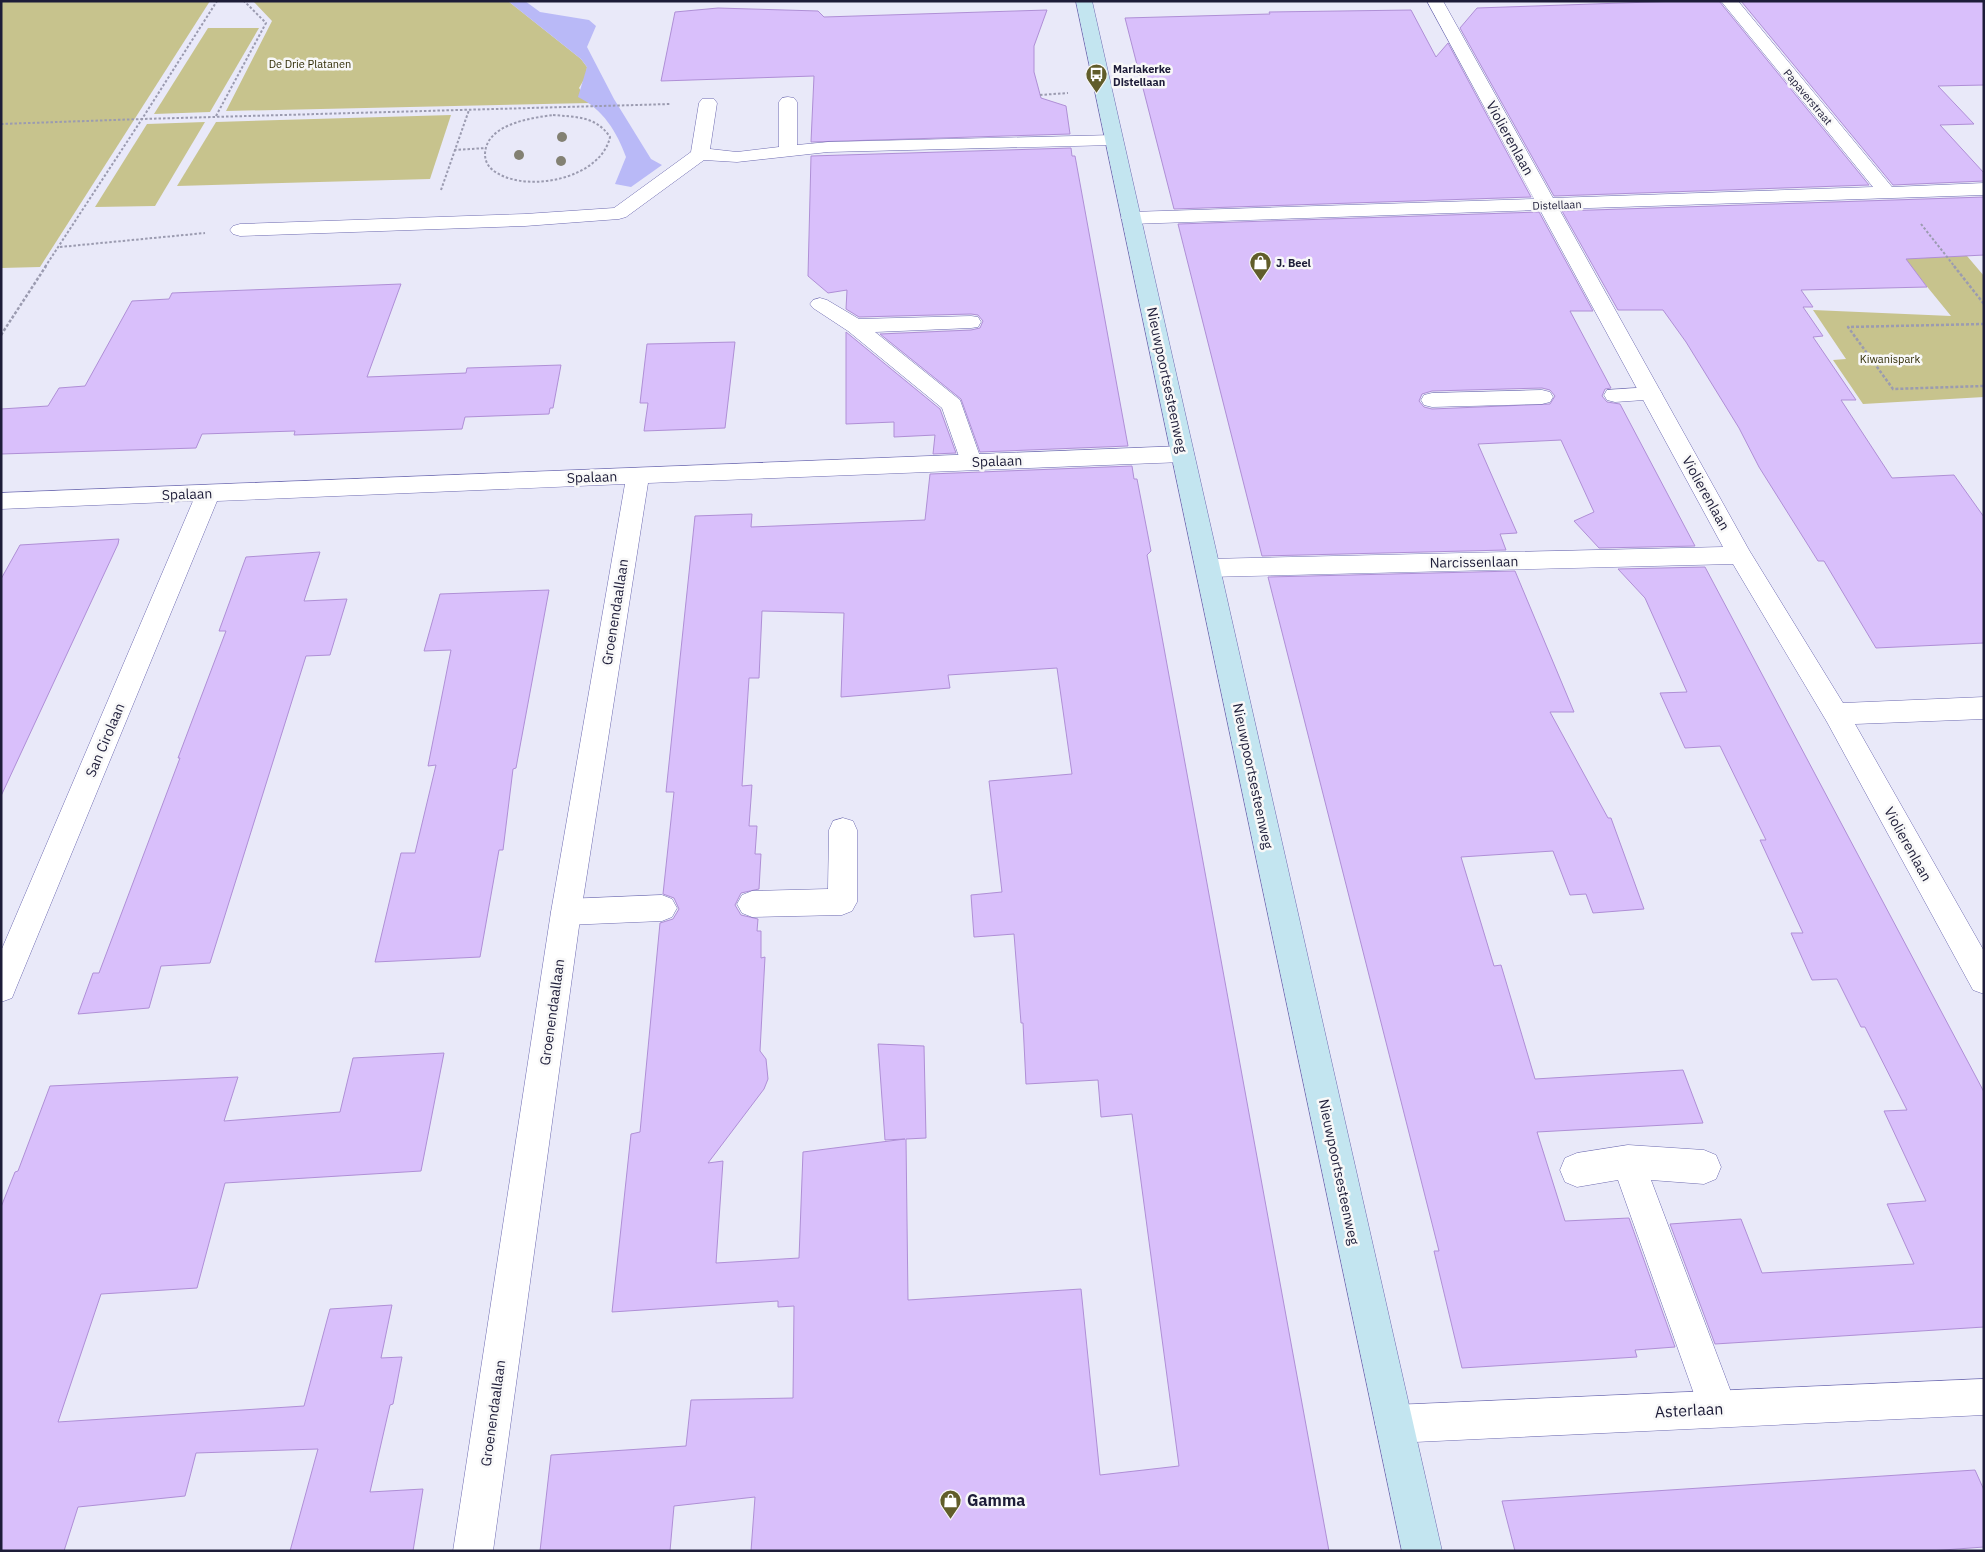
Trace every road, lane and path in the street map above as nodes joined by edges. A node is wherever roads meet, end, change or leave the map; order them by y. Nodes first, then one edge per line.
1 (217, 1) edge
2 (244, 1) edge
3 (1084, 1) edge
4 (1435, 1) edge
5 (1729, 1) edge
6 (1062, 94) dead end
7 (1040, 95) dead end
8 (788, 102) dead end
9 (708, 103) dead end
10 (640, 104) dead end
11 (562, 106) junction
12 (469, 110) junction
13 (558, 115) junction
14 (215, 117) junction
15 (142, 119) junction
16 (1, 124) edge
17 (1114, 140) junction
18 (486, 148) junction
19 (454, 150) junction
20 (788, 150) junction
21 (700, 154) junction
22 (1984, 189) edge
23 (1888, 193) junction
24 (1547, 205) junction
25 (1131, 218) junction
26 (430, 223) junction
27 (240, 230) joint
28 (60, 247) junction
29 (820, 304) dead end
30 (1984, 304) edge
31 (971, 322) dead end
32 (1984, 324) edge
33 (855, 326) junction
34 (1, 336) edge
35 (1984, 386) edge
36 (1651, 394) junction
37 (1615, 395) dead end
38 (1542, 397) dead end
39 (1432, 400) dead end
40 (1183, 454) junction
41 (970, 462) junction
42 (638, 475) junction
43 (208, 493) junction
44 (1, 501) edge
45 (1740, 555) junction
46 (1208, 568) junction
47 (1984, 708) edge
48 (1836, 714) junction
49 (843, 830) dead end
50 (752, 904) dead end
51 (662, 908) dead end
52 (566, 912) junction
53 (1984, 980) edge
54 (1, 988) edge
55 (1628, 1162) junction
56 (1704, 1167) dead end
57 (1576, 1170) dead end
58 (1984, 1397) edge
59 (1718, 1408) junction
60 (1394, 1424) junction
61 (473, 1551) edge
62 (1422, 1551) edge

1 - 15 path
2 - 14 path
3 - 17 main road, Nieuwpoortsesteenweg
4 - 24 street, Violierenlaan
5 - 23 street, Papaverstraat
6 - 7 path
8 - 20 street
9 - 21 street
10 - 11 path
11 - 12 path
11 - 13 path
12 - 14 path
12 - 19 path
13 - 18 path
13 - 18 path
14 - 15 path
15 - 16 path
15 - 28 path
17 - 20 street
17 - 25 main road, Nieuwpoortsesteenweg
18 - 19 path
19 - 26 path
20 - 21 street
21 - 26 street
22 - 23 street, Distellaan
23 - 24 street, Distellaan
23 - 30 path
24 - 25 street, Distellaan
24 - 36 street, Violierenlaan
25 - 40 main road, Nieuwpoortsesteenweg
26 - 27 street
27 - 28 path
28 - 34 path
29 - 33 street
31 - 33 street
32 - 35 path
33 - 41 street
36 - 37 street
36 - 45 street, Violierenlaan
38 - 39 street
40 - 41 street, Spalaan
40 - 46 main road, Nieuwpoortsesteenweg
41 - 42 street, Spalaan
42 - 43 street, Spalaan
42 - 52 street, Groenendaallaan
43 - 44 street, Spalaan
43 - 54 street, San Cirolaan
45 - 46 street, Narcissenlaan
45 - 48 street, Violierenlaan
46 - 60 main road, Nieuwpoortsesteenweg
47 - 48 street
48 - 53 street, Violierenlaan
49 - 50 street
51 - 52 street
52 - 61 street, Groenendaallaan
55 - 56 street
55 - 57 street
55 - 59 street
58 - 59 street, Asterlaan
59 - 60 street, Asterlaan
60 - 62 main road, Nieuwpoortsesteenweg

